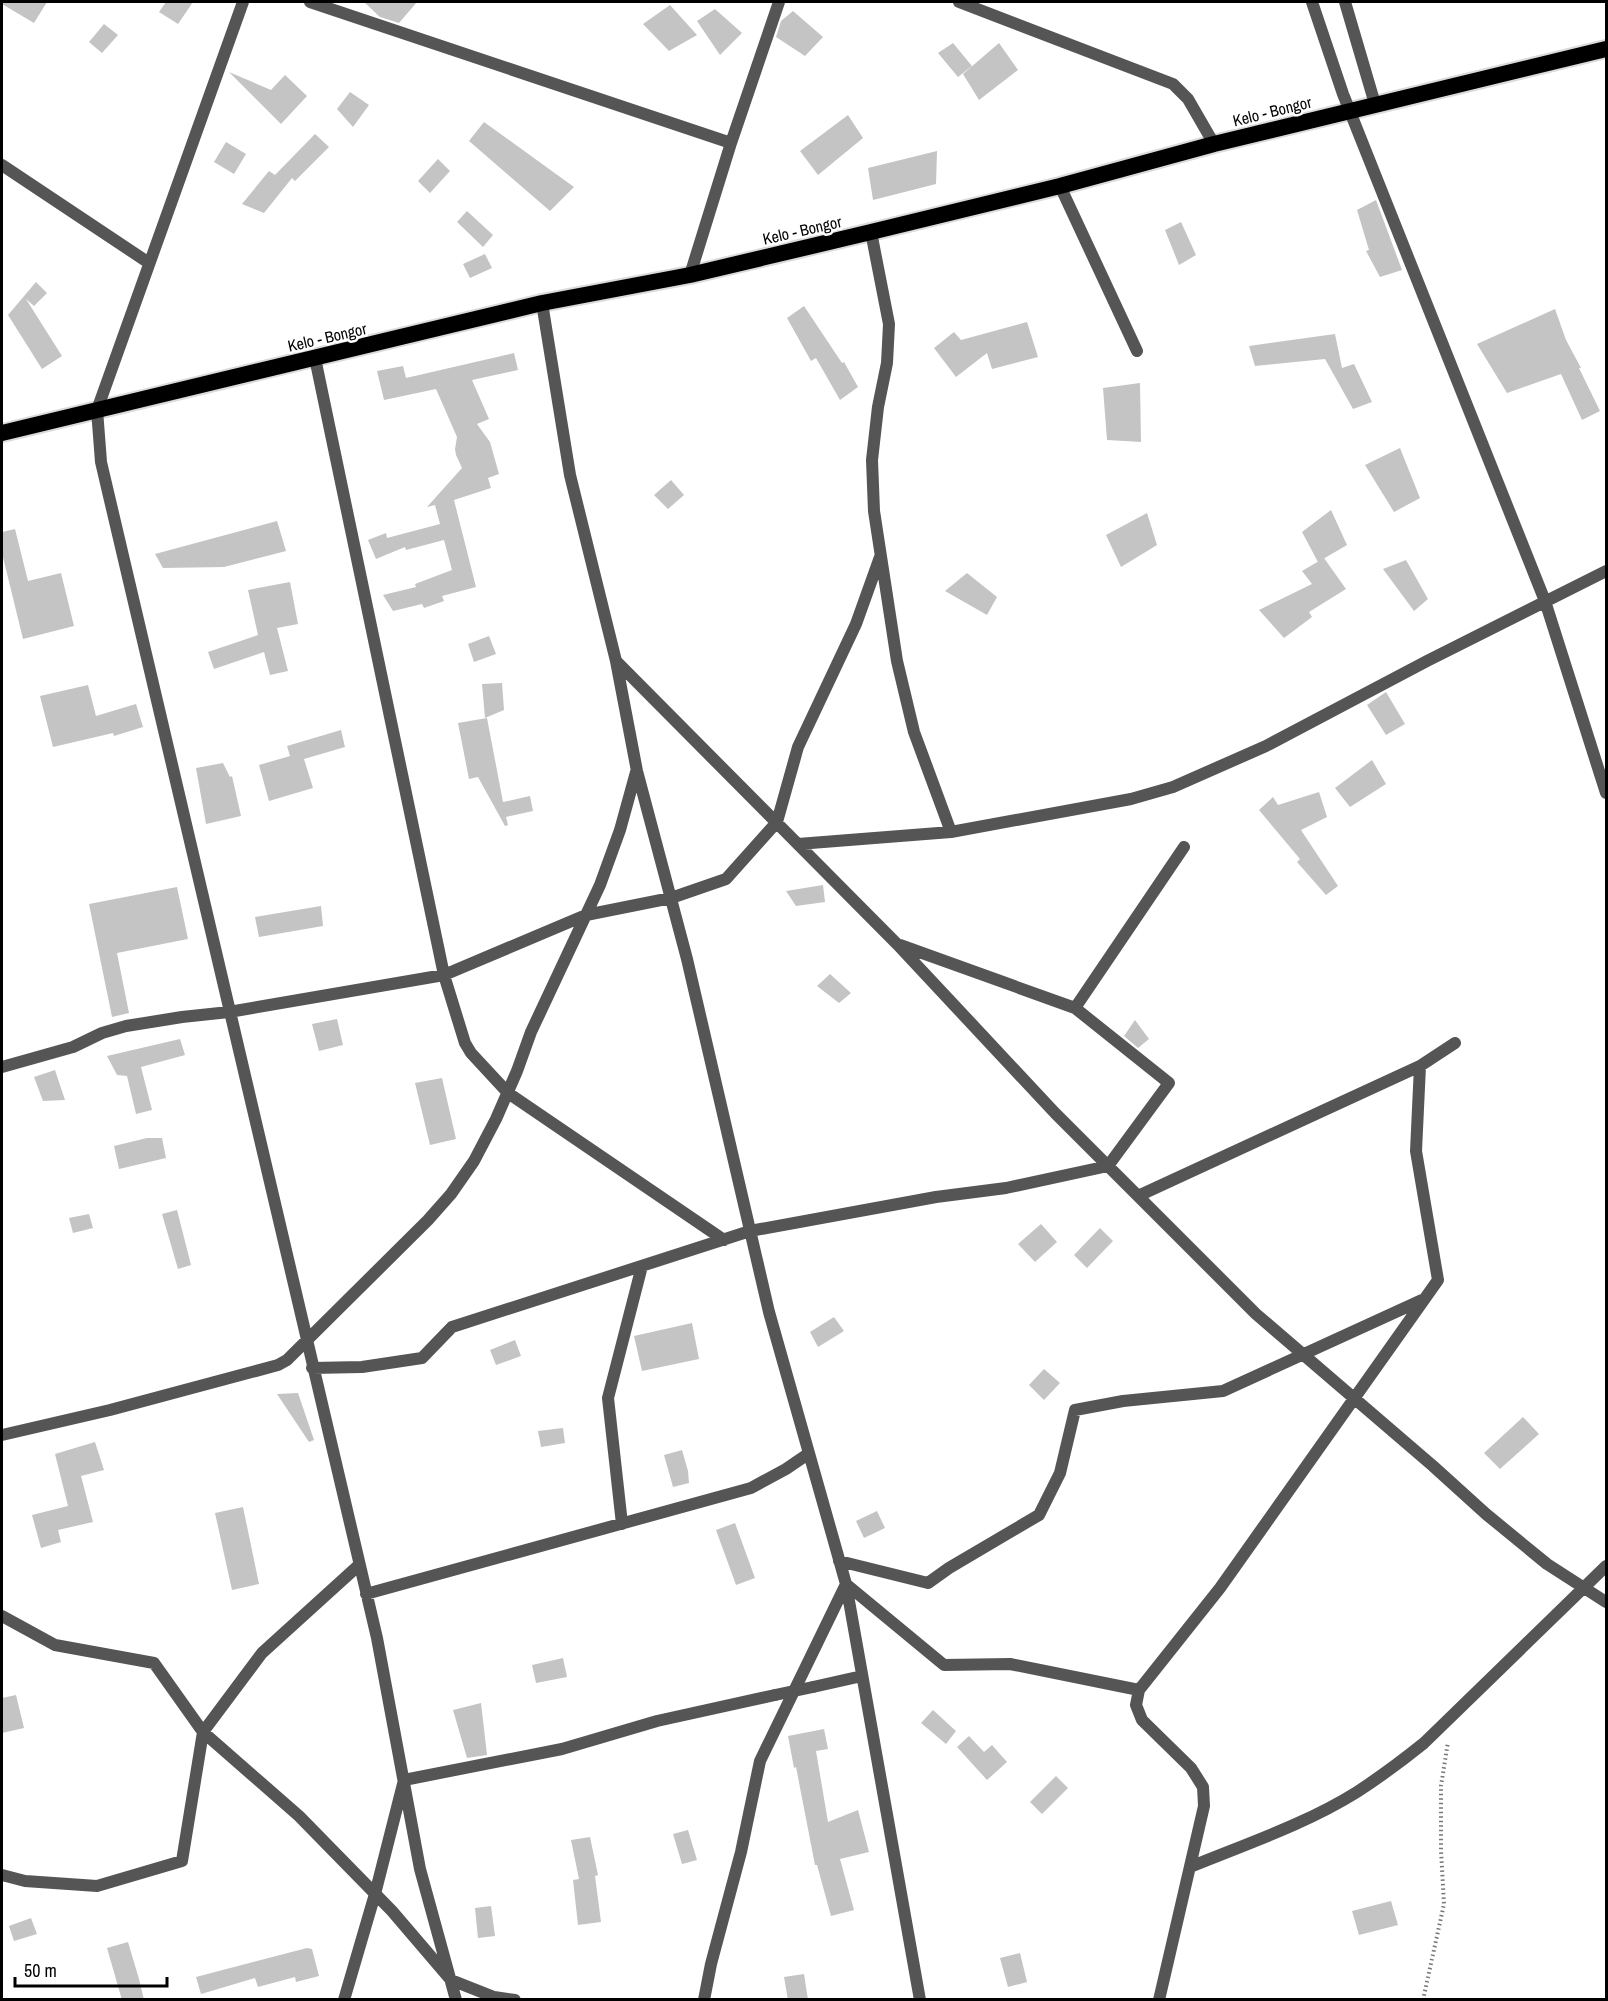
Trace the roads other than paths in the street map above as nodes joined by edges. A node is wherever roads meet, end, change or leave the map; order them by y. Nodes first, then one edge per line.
1 (243, 2) edge
2 (310, 2) edge
3 (779, 2) edge
4 (959, 2) edge
5 (1312, 2) edge
6 (1345, 2) edge
7 (1606, 49) edge
8 (1375, 104) junction
9 (1350, 110) junction
10 (731, 143) junction
11 (1214, 144) junction
12 (2, 165) edge
13 (1060, 186) junction
14 (872, 232) junction
15 (149, 263) junction
16 (690, 275) junction
17 (542, 303) junction
18 (1137, 351) dead end
19 (315, 358) junction
20 (97, 410) junction
21 (2, 433) edge
22 (880, 557) junction
23 (1606, 570) edge
24 (1545, 601) junction
25 (616, 662) junction
26 (637, 771) junction
27 (1606, 793) edge
28 (777, 822) junction
29 (951, 831) junction
30 (798, 844) junction
31 (1184, 847) dead end
32 (671, 898) junction
33 (586, 915) junction
34 (897, 944) junction
35 (444, 975) junction
36 (1075, 1008) junction
37 (229, 1012) junction
38 (1455, 1043) dead end
39 (1420, 1066) junction
40 (2, 1067) edge
41 (508, 1093) junction
42 (1108, 1166) junction
43 (1138, 1196) junction
44 (750, 1231) junction
45 (724, 1239) junction
46 (642, 1266) junction
47 (1424, 1300) junction
48 (305, 1340) junction
49 (1304, 1355) junction
50 (312, 1368) junction
51 (1353, 1398) junction
52 (2, 1435) edge
53 (808, 1454) junction
54 (622, 1524) junction
55 (839, 1561) junction
56 (359, 1565) junction
57 (1606, 1566) edge
58 (846, 1584) junction
59 (1584, 1587) junction
60 (366, 1594) junction
61 (1606, 1602) edge
62 (2, 1616) edge
63 (862, 1676) junction
64 (1139, 1690) junction
65 (203, 1732) junction
66 (404, 1780) junction
67 (1190, 1867) junction
68 (2, 1875) edge
69 (375, 1894) junction
70 (451, 1980) junction
71 (344, 2000) edge
72 (456, 2000) edge
73 (515, 2000) edge
74 (704, 2000) edge
75 (920, 2000) edge
76 (1159, 2000) edge

1 - 15 street
2 - 10 street
3 - 10 street
4 - 11 street
5 - 9 street
6 - 8 street
7 - 8 highway, Kelo - Bongor
8 - 9 highway, Kelo - Bongor
9 - 11 highway, Kelo - Bongor
9 - 24 street
10 - 16 street
11 - 13 highway, Kelo - Bongor
12 - 15 street
13 - 14 highway, Kelo - Bongor
13 - 18 street
14 - 16 highway, Kelo - Bongor
14 - 22 street
15 - 20 street
16 - 17 highway, Kelo - Bongor
17 - 19 highway, Kelo - Bongor
17 - 25 street
19 - 20 highway, Kelo - Bongor
19 - 35 street
20 - 21 highway, Kelo - Bongor
20 - 37 street
22 - 28 street
22 - 29 street
23 - 24 street
24 - 27 street
24 - 29 street
25 - 26 street
25 - 28 street
26 - 32 street
26 - 33 street
28 - 30 street
28 - 32 street
29 - 30 street
30 - 34 street
31 - 36 street
32 - 33 street
32 - 44 street
33 - 35 street
33 - 41 street
34 - 36 street
34 - 42 street
35 - 37 street
35 - 41 street
36 - 42 street
37 - 40 street
37 - 48 street
38 - 39 street
39 - 43 street
39 - 47 street
41 - 45 street
41 - 48 street
42 - 43 street
42 - 44 street
43 - 49 street
44 - 45 street
44 - 53 street
45 - 46 street
46 - 50 street
46 - 54 street
47 - 49 street
47 - 51 street
48 - 50 street
48 - 52 street
49 - 51 street
49 - 55 street
50 - 56 street
51 - 59 street
51 - 64 street
53 - 54 street
53 - 55 street
54 - 60 street
55 - 58 street
56 - 60 street
56 - 65 street
57 - 59 street
58 - 63 street
58 - 64 street
58 - 74 street
59 - 61 street
59 - 67 street
60 - 66 street
62 - 65 street
63 - 66 street, bridge
63 - 75 street
64 - 67 street
65 - 68 street
65 - 69 street
66 - 69 street
66 - 70 street
67 - 76 street
69 - 70 street
69 - 71 street
70 - 72 street
70 - 73 street

